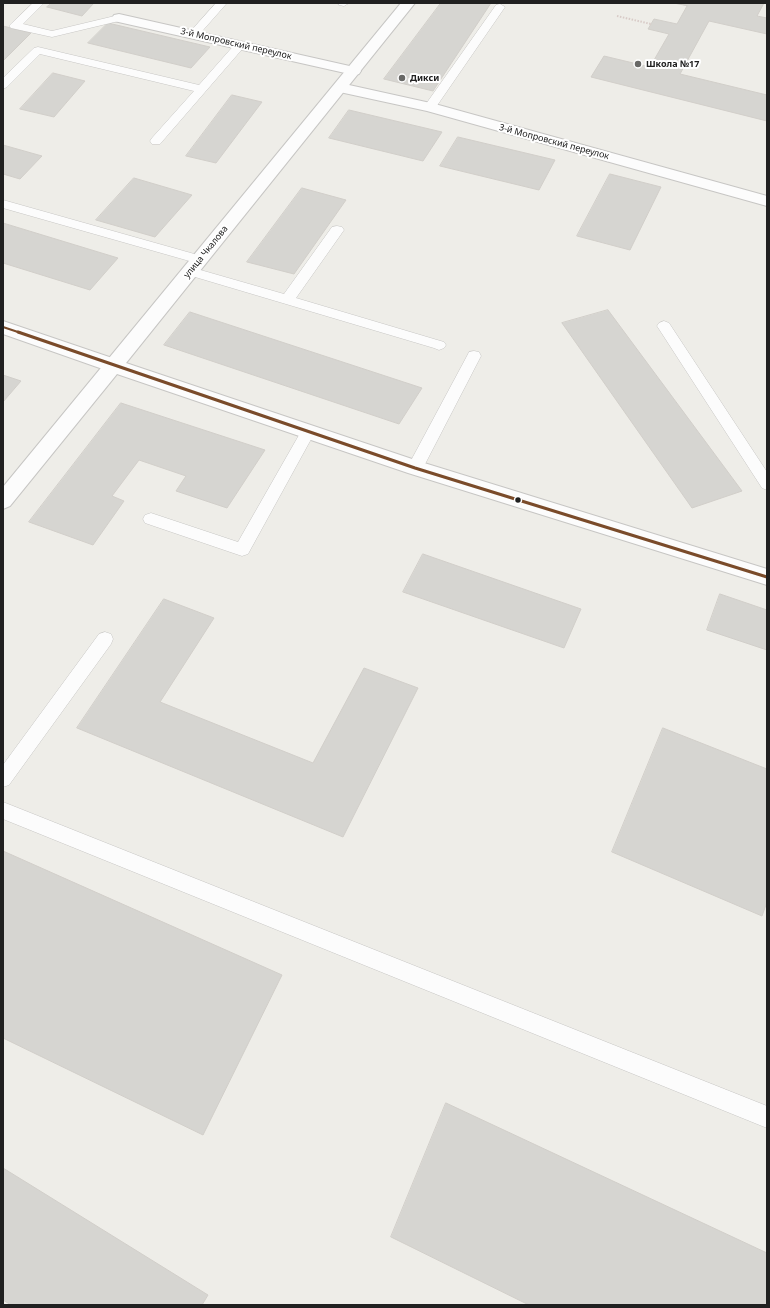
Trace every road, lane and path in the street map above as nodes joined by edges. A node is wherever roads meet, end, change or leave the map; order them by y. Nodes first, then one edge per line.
1 (39, 3) edge
2 (222, 3) edge
3 (408, 3) edge
4 (500, 7) dead end
5 (617, 16) dead end
6 (119, 18) joint
7 (652, 24) dead end
8 (52, 34) junction
9 (194, 35) junction
10 (240, 45) junction
11 (38, 50) junction
12 (354, 71) junction
13 (3, 85) edge
14 (340, 88) junction
15 (201, 89) junction
16 (430, 107) junction
17 (156, 141) dead end
18 (767, 201) edge
19 (3, 204) edge
20 (337, 230) dead end
21 (195, 266) junction
22 (287, 300) junction
23 (664, 326) dead end
24 (3, 327) edge
25 (439, 345) dead end
26 (474, 356) dead end
27 (114, 366) junction
28 (308, 432) junction
29 (415, 468) junction
30 (767, 484) edge
31 (3, 501) edge
32 (151, 519) dead end
33 (766, 573) edge
34 (105, 639) dead end
35 (3, 779) edge
36 (3, 810) edge
37 (767, 1117) edge

1 - 8 lane
2 - 9 lane
3 - 12 street, улица Чкалова
4 - 16 lane
5 - 7 path
6 - 8 lane
6 - 9 street, 3-й Мопровский переулок
8 - 11 lane
9 - 10 street, 3-й Мопровский переулок
10 - 12 street, 3-й Мопровский переулок
10 - 15 lane
11 - 13 lane
11 - 15 lane
12 - 14 street, улица Чкалова
14 - 16 street, 3-й Мопровский переулок
14 - 21 street, улица Чкалова
15 - 17 lane
16 - 18 street, 3-й Мопровский переулок
19 - 21 lane
20 - 22 lane
21 - 22 lane
21 - 27 street, улица Чкалова
22 - 25 lane
23 - 30 lane
24 - 27 street
26 - 29 lane
27 - 28 street
27 - 31 street, улица Чкалова
28 - 29 street
28 - 32 lane
29 - 33 street
34 - 35 lane
36 - 37 lane

